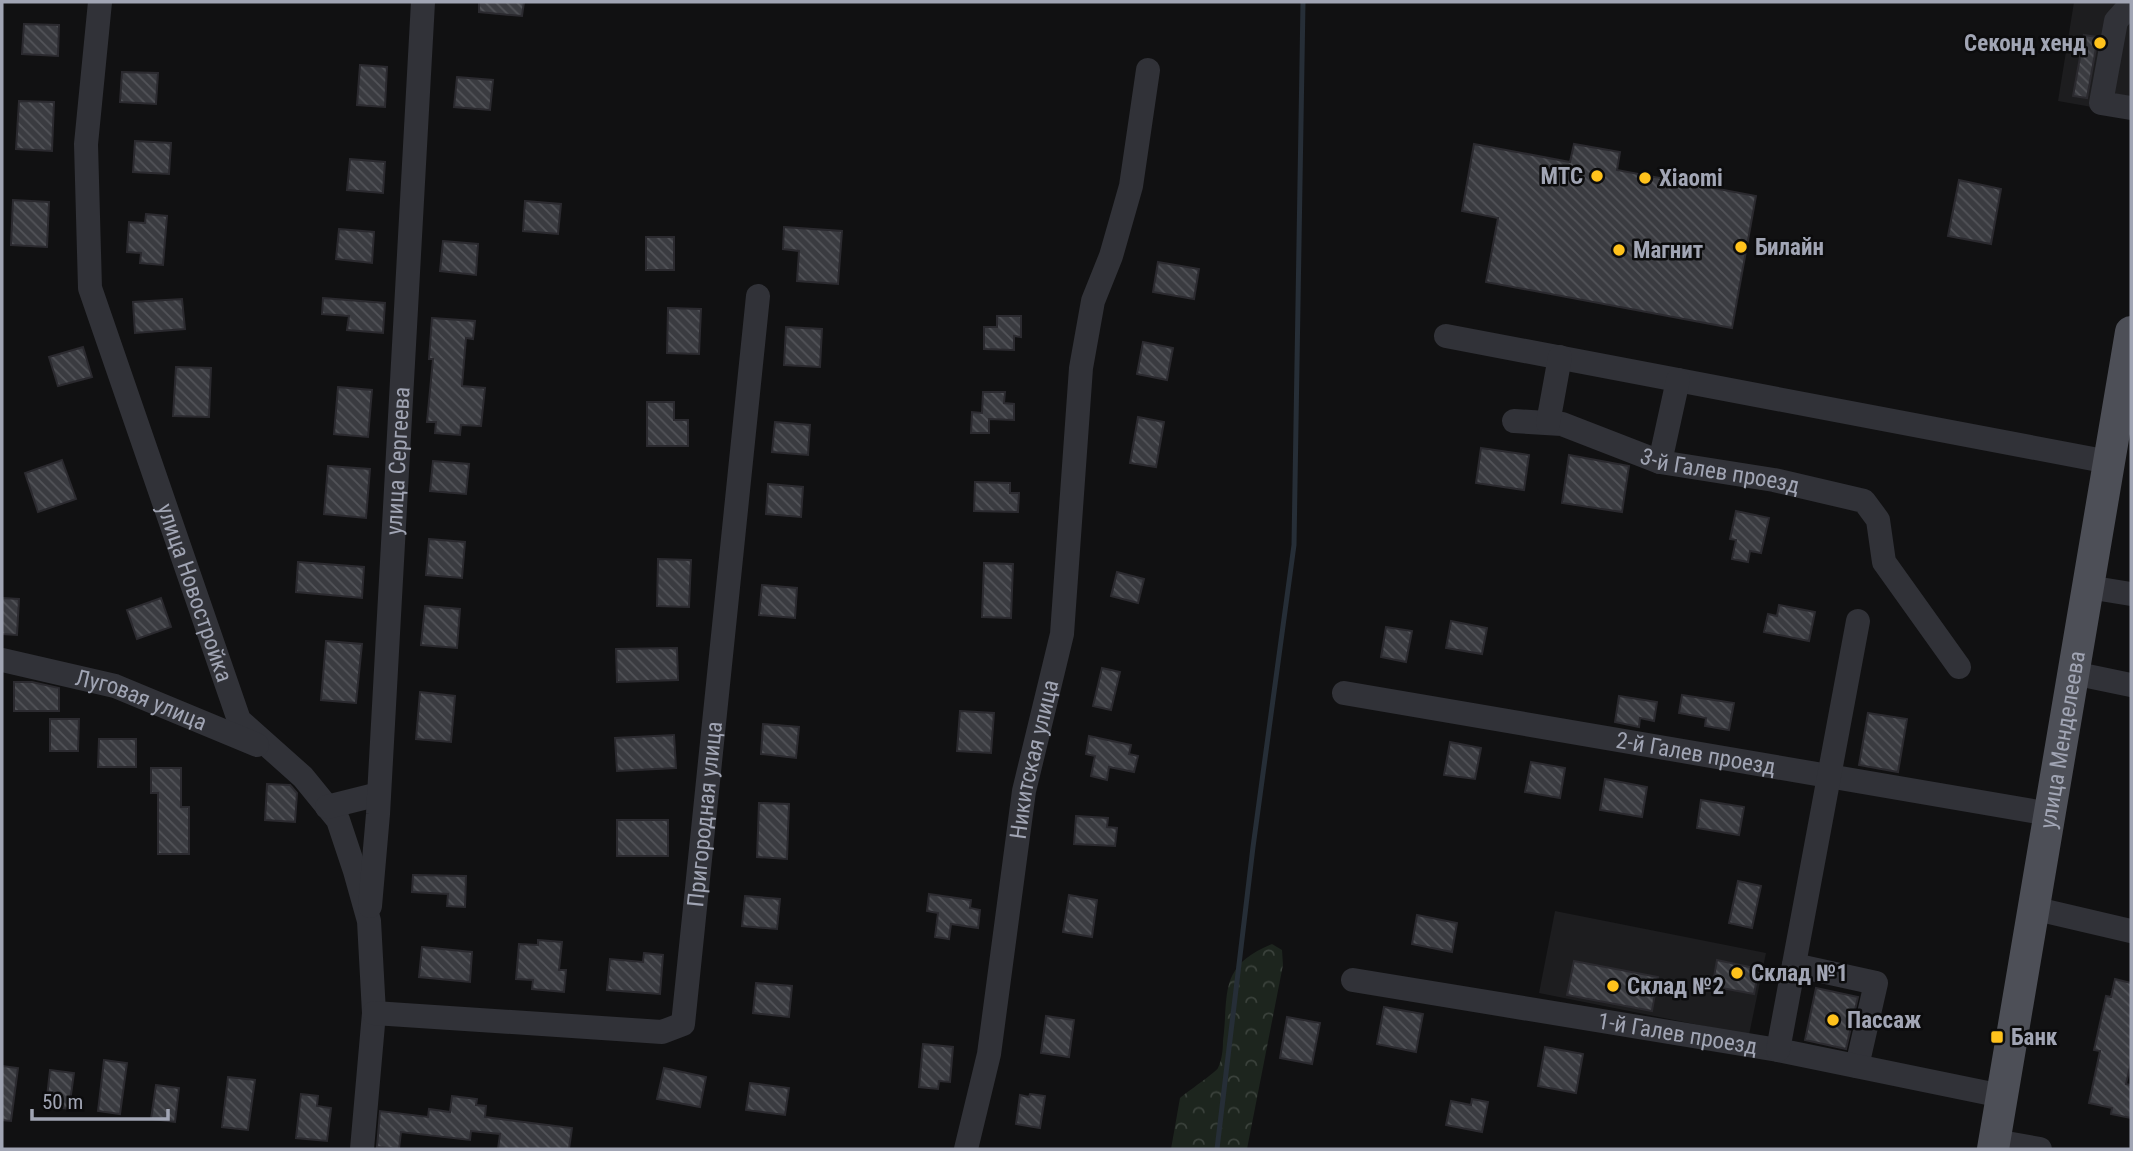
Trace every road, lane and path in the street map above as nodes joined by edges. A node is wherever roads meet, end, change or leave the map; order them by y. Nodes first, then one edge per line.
1 (100, 2) edge
2 (423, 2) edge
3 (2131, 4) edge
4 (1148, 70) dead end
5 (2131, 108) edge
6 (758, 296) dead end
7 (2131, 332) edge
8 (1446, 336) dead end
9 (1560, 358) junction
10 (1678, 380) junction
11 (1514, 421) dead end
12 (1548, 423) junction
13 (1660, 462) junction
14 (2109, 462) junction
15 (2088, 587) junction
16 (2131, 594) edge
17 (1858, 621) dead end
18 (2, 660) edge
19 (1959, 667) dead end
20 (2073, 673) junction
21 (2131, 685) edge
22 (1344, 693) dead end
23 (277, 754) junction
24 (1829, 775) junction
25 (379, 794) junction
26 (327, 807) junction
27 (2050, 814) junction
28 (2032, 908) junction
29 (369, 921) junction
30 (2131, 930) edge
31 (1794, 965) junction
32 (1353, 980) dead end
33 (374, 1013) junction
34 (1778, 1050) junction
35 (1857, 1066) junction
36 (2002, 1096) junction
37 (1994, 1145) edge
38 (362, 1149) edge
39 (966, 1149) edge
40 (2040, 1149) edge

1 - 23 street, улица Новостройка
2 - 25 street, улица Сергеева
3 - 5 street
4 - 39 street, Никитская улица
6 - 33 street, Пригородная улица
7 - 14 main road, улица Менделеева
8 - 9 street
9 - 10 street
9 - 12 street
10 - 13 street
10 - 14 street
11 - 12 street, 3-й Галев проезд
12 - 13 street, 3-й Галев проезд
13 - 19 street, 3-й Галев проезд
14 - 15 main road, улица Менделеева
15 - 16 street
15 - 20 main road, улица Менделеева
17 - 24 street
18 - 23 street, Луговая улица
20 - 21 street
20 - 27 main road, улица Менделеева
22 - 24 street, 2-й Галев проезд
23 - 26 street, улица Новостройка
24 - 27 street, 2-й Галев проезд
24 - 31 street
25 - 26 street
25 - 29 street, улица Сергеева
26 - 29 street, улица Новостройка
27 - 28 main road, улица Менделеева
28 - 30 street
28 - 36 main road, улица Менделеева
29 - 33 street, улица Новостройка
31 - 34 street
31 - 35 street
32 - 34 street, 1-й Галев проезд
33 - 38 street, улица Новостройка
34 - 35 street, 1-й Галев проезд
35 - 36 street, 1-й Галев проезд
36 - 37 main road, улица Менделеева
37 - 40 street

